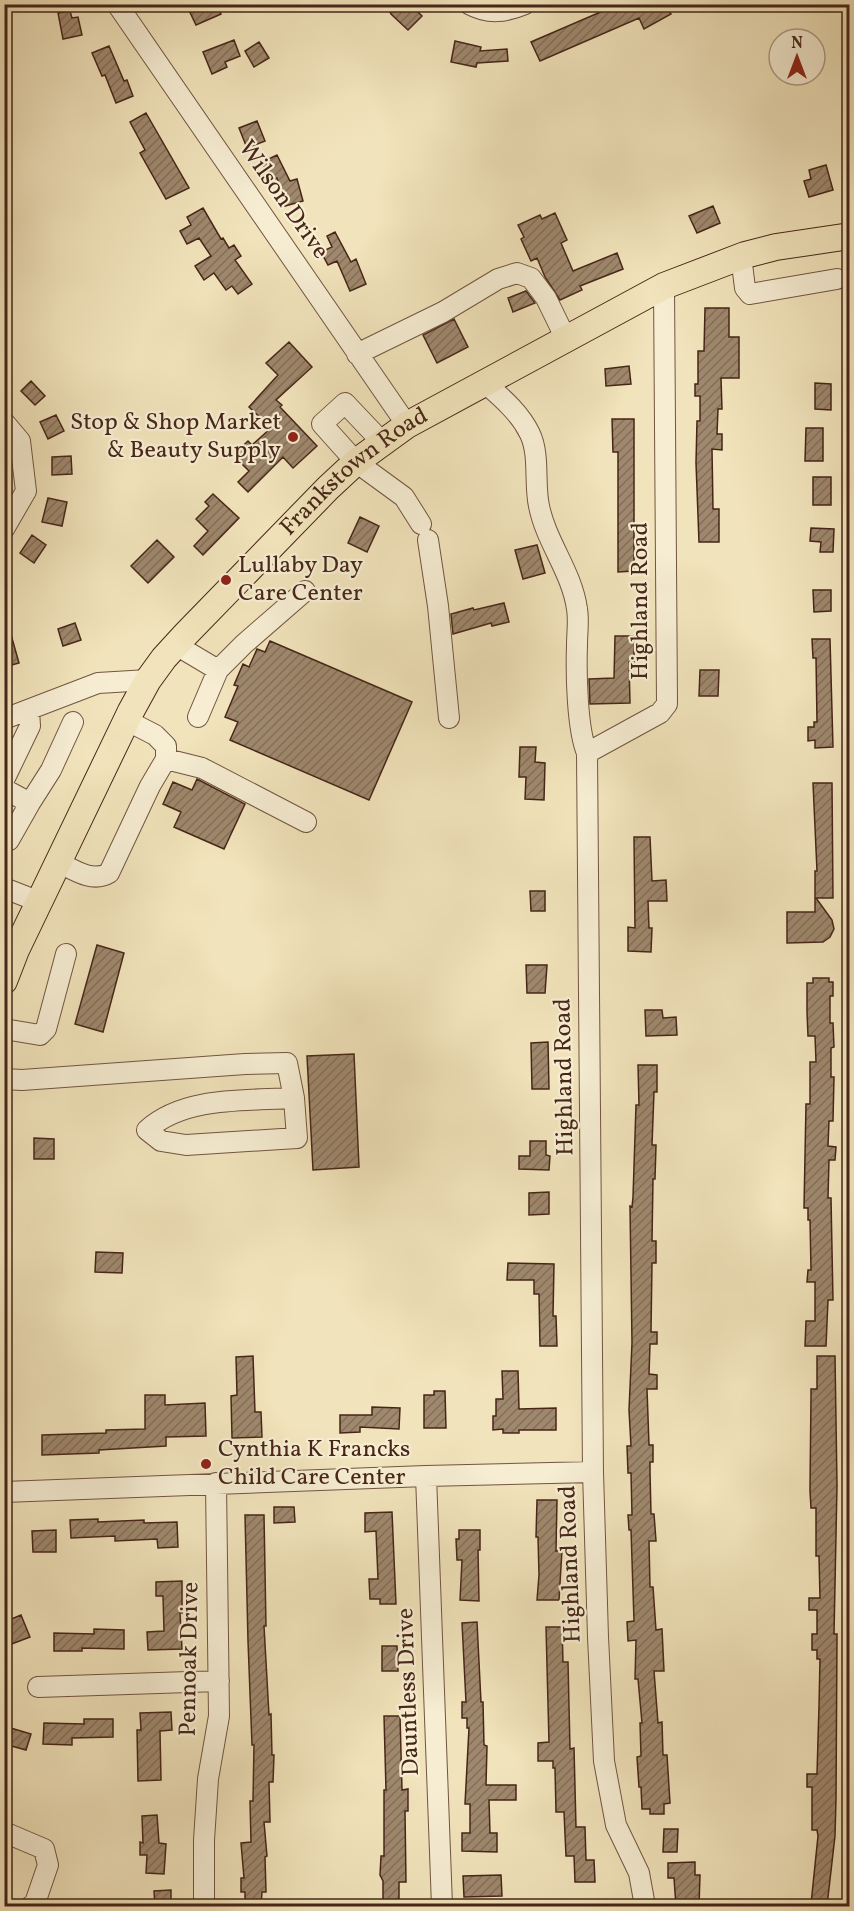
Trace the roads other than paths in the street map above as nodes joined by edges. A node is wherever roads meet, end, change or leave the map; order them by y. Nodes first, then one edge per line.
1 (117, 4) edge
2 (469, 4) edge
3 (525, 4) edge
4 (849, 236) edge
5 (741, 256) junction
6 (837, 279) dead end
7 (664, 286) junction
8 (566, 339) junction
9 (357, 354) junction
10 (485, 383) junction
11 (4, 422) edge
12 (407, 425) junction
13 (382, 442) junction
14 (356, 462) junction
15 (4, 529) edge
16 (305, 591) dead end
17 (176, 645) junction
18 (218, 670) junction
19 (148, 680) junction
20 (29, 710) junction
21 (198, 717) dead end
22 (449, 718) dead end
23 (4, 719) edge
24 (126, 720) junction
25 (73, 722) dead end
26 (587, 753) junction
27 (166, 759) junction
28 (4, 780) edge
29 (4, 789) edge
30 (30, 803) junction
31 (306, 822) dead end
32 (7, 840) edge
33 (58, 862) junction
34 (4, 888) edge
35 (40, 902) junction
36 (66, 954) dead end
37 (4, 981) edge
38 (4, 1029) edge
39 (4, 1079) edge
40 (294, 1098) junction
41 (593, 1472) junction
42 (426, 1476) junction
43 (216, 1483) junction
44 (4, 1492) edge
45 (219, 1681) junction
46 (38, 1687) dead end
47 (4, 1832) edge
48 (34, 1905) edge
49 (204, 1906) edge
50 (442, 1906) edge
51 (645, 1906) edge

1 - 9 street, Wilson Drive
2 - 3 street
4 - 5 main road, Frankstown Road
5 - 6 street
5 - 7 main road, Frankstown Road
7 - 8 main road, Frankstown Road
7 - 26 street, Highland Road
8 - 9 street
8 - 10 main road, Frankstown Road
9 - 12 street, Wilson Drive
10 - 12 main road, Frankstown Road
10 - 26 street
11 - 15 street
12 - 13 main road, Frankstown Road
13 - 14 main road, Frankstown Road
13 - 14 street
14 - 17 main road, Frankstown Road
14 - 22 street
16 - 18 street
17 - 18 street
17 - 19 main road, Frankstown Road
18 - 21 street
19 - 20 street
19 - 24 main road, Frankstown Road
20 - 23 street
20 - 28 street
24 - 27 street
24 - 33 main road, Frankstown Road
25 - 30 street
26 - 41 street, Highland Road
27 - 31 street
27 - 33 street
29 - 30 street
30 - 32 street
33 - 35 main road, Frankstown Road
34 - 35 street
35 - 37 main road, Frankstown Road
36 - 38 street
39 - 40 street
40 - 40 street
41 - 42 street
41 - 51 street, Highland Road
42 - 43 street
42 - 50 street, Dauntless Drive
43 - 44 street
43 - 45 street, Pennoak Drive
45 - 46 street
45 - 49 street, Pennoak Drive
47 - 48 street

